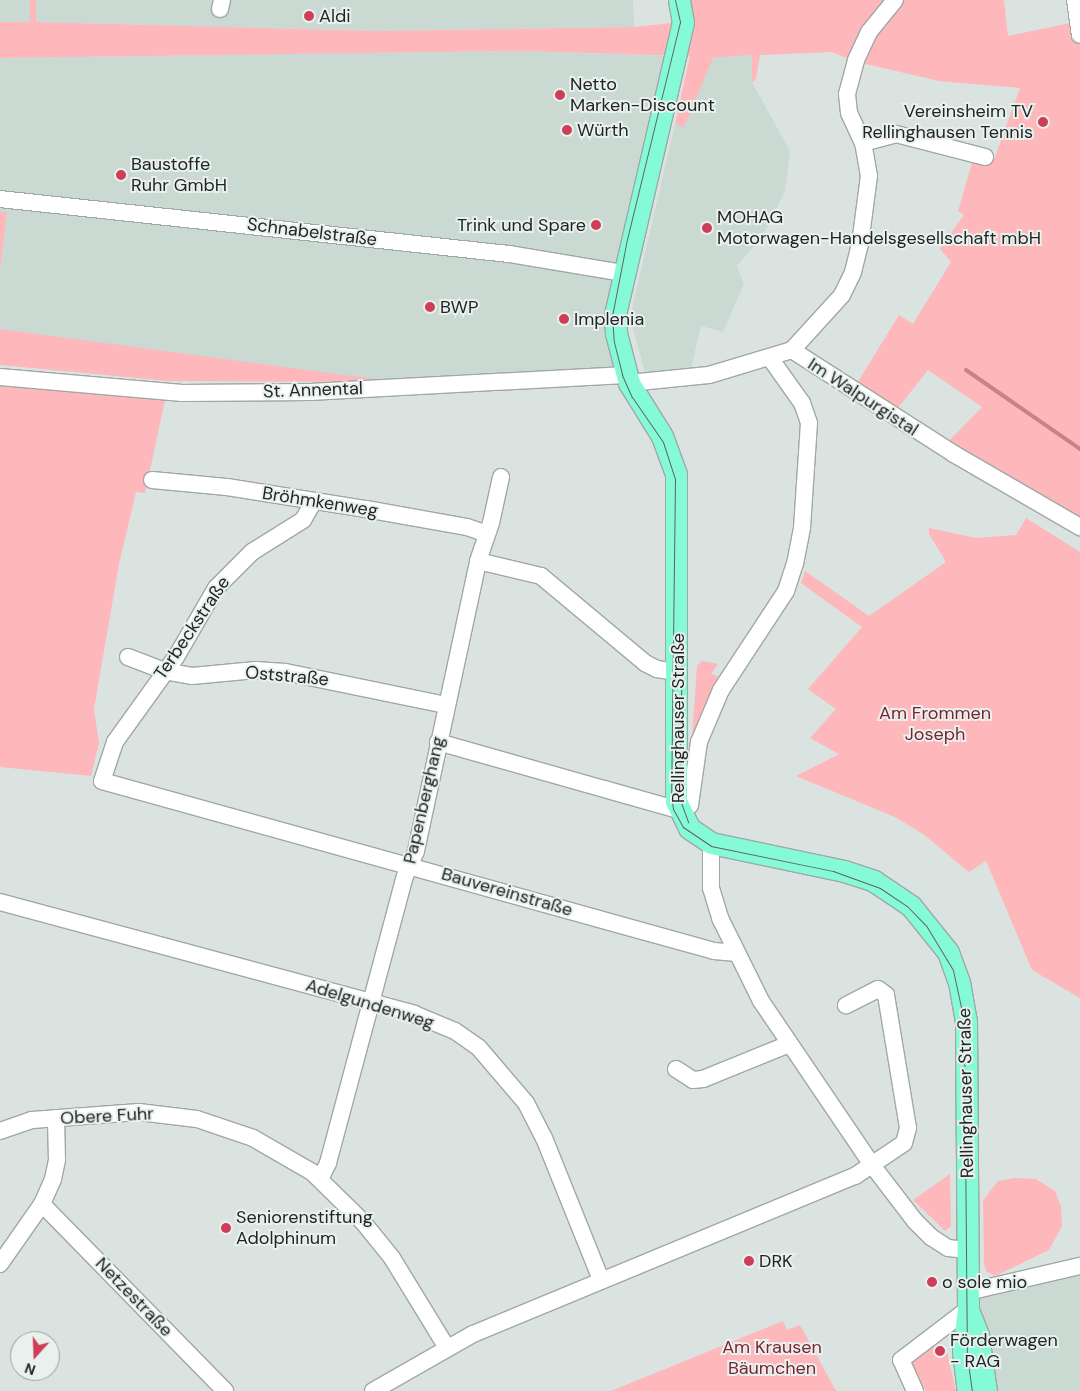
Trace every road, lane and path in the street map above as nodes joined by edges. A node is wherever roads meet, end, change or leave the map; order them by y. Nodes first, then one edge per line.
1 (679, 0) edge
2 (895, 0) edge
3 (1075, 0) edge
4 (1080, 35) edge
5 (864, 143) junction
6 (985, 157) dead end
7 (0, 199) edge
8 (623, 273) junction
9 (792, 350) junction
10 (770, 358) junction
11 (0, 378) edge
12 (627, 379) junction
13 (501, 477) dead end
14 (152, 480) dead end
15 (314, 501) junction
16 (1080, 527) edge
17 (487, 534) junction
18 (478, 561) junction
19 (128, 656) dead end
20 (164, 671) junction
21 (677, 672) junction
22 (446, 705) junction
23 (438, 742) junction
24 (102, 781) joint
25 (678, 810) junction
26 (711, 843) junction
27 (410, 864) junction
28 (0, 902) edge
29 (737, 953) junction
30 (371, 1002) junction
31 (846, 1006) dead end
32 (789, 1044) junction
33 (676, 1069) dead end
34 (56, 1118) junction
35 (0, 1131) edge
36 (872, 1166) junction
37 (320, 1179) junction
38 (42, 1204) junction
39 (968, 1250) junction
40 (0, 1264) edge
41 (1080, 1266) edge
42 (601, 1280) junction
43 (968, 1301) junction
44 (446, 1346) junction
45 (225, 1391) edge
46 (373, 1391) edge
47 (915, 1391) edge
48 (968, 1391) edge
49 (986, 1391) edge

1 - 8 main road, Rellinghauser Straße
2 - 5 street
3 - 4 street
5 - 6 street
5 - 9 street
7 - 8 street, Schnabelstraße
8 - 12 main road, Rellinghauser Straße
9 - 10 street, Im Walpurgistal
9 - 16 street, Im Walpurgistal
10 - 12 street, Im Walpurgistal
10 - 25 street
11 - 12 street, St. Annental
12 - 21 main road, Rellinghauser Straße
13 - 17 street, Papenberghang
14 - 15 street, Bröhmkenweg
15 - 17 street, Bröhmkenweg
15 - 20 street, Terbeckstraße
17 - 18 street, Papenberghang
18 - 21 street
18 - 22 street, Papenberghang
19 - 20 street, Oststraße
20 - 22 street, Oststraße
20 - 24 street, Terbeckstraße
21 - 25 main road, Rellinghauser Straße
22 - 23 street, Papenberghang
23 - 25 street
23 - 27 street, Papenberghang
24 - 27 street, Bauvereinstraße
25 - 26 main road, Rellinghauser Straße
26 - 29 street
26 - 39 main road, Rellinghauser Straße
27 - 29 street, Bauvereinstraße
27 - 30 street, Papenberghang
28 - 30 street, Adelgundenweg
29 - 32 street
30 - 37 street, Papenberghang
30 - 42 street, Adelgundenweg
31 - 36 street
32 - 33 street
32 - 36 street
34 - 35 street, Obere Fuhr
34 - 37 street, Obere Fuhr
34 - 38 street
36 - 39 street
36 - 42 street
37 - 44 street, Obere Fuhr
38 - 40 street
38 - 45 street, Netzestraße
39 - 43 main road, Rellinghauser Straße
41 - 43 street
42 - 44 street
43 - 47 street
43 - 48 main road, Rellinghauser Straße
43 - 49 main road, Rellinghauser Straße
44 - 46 street

